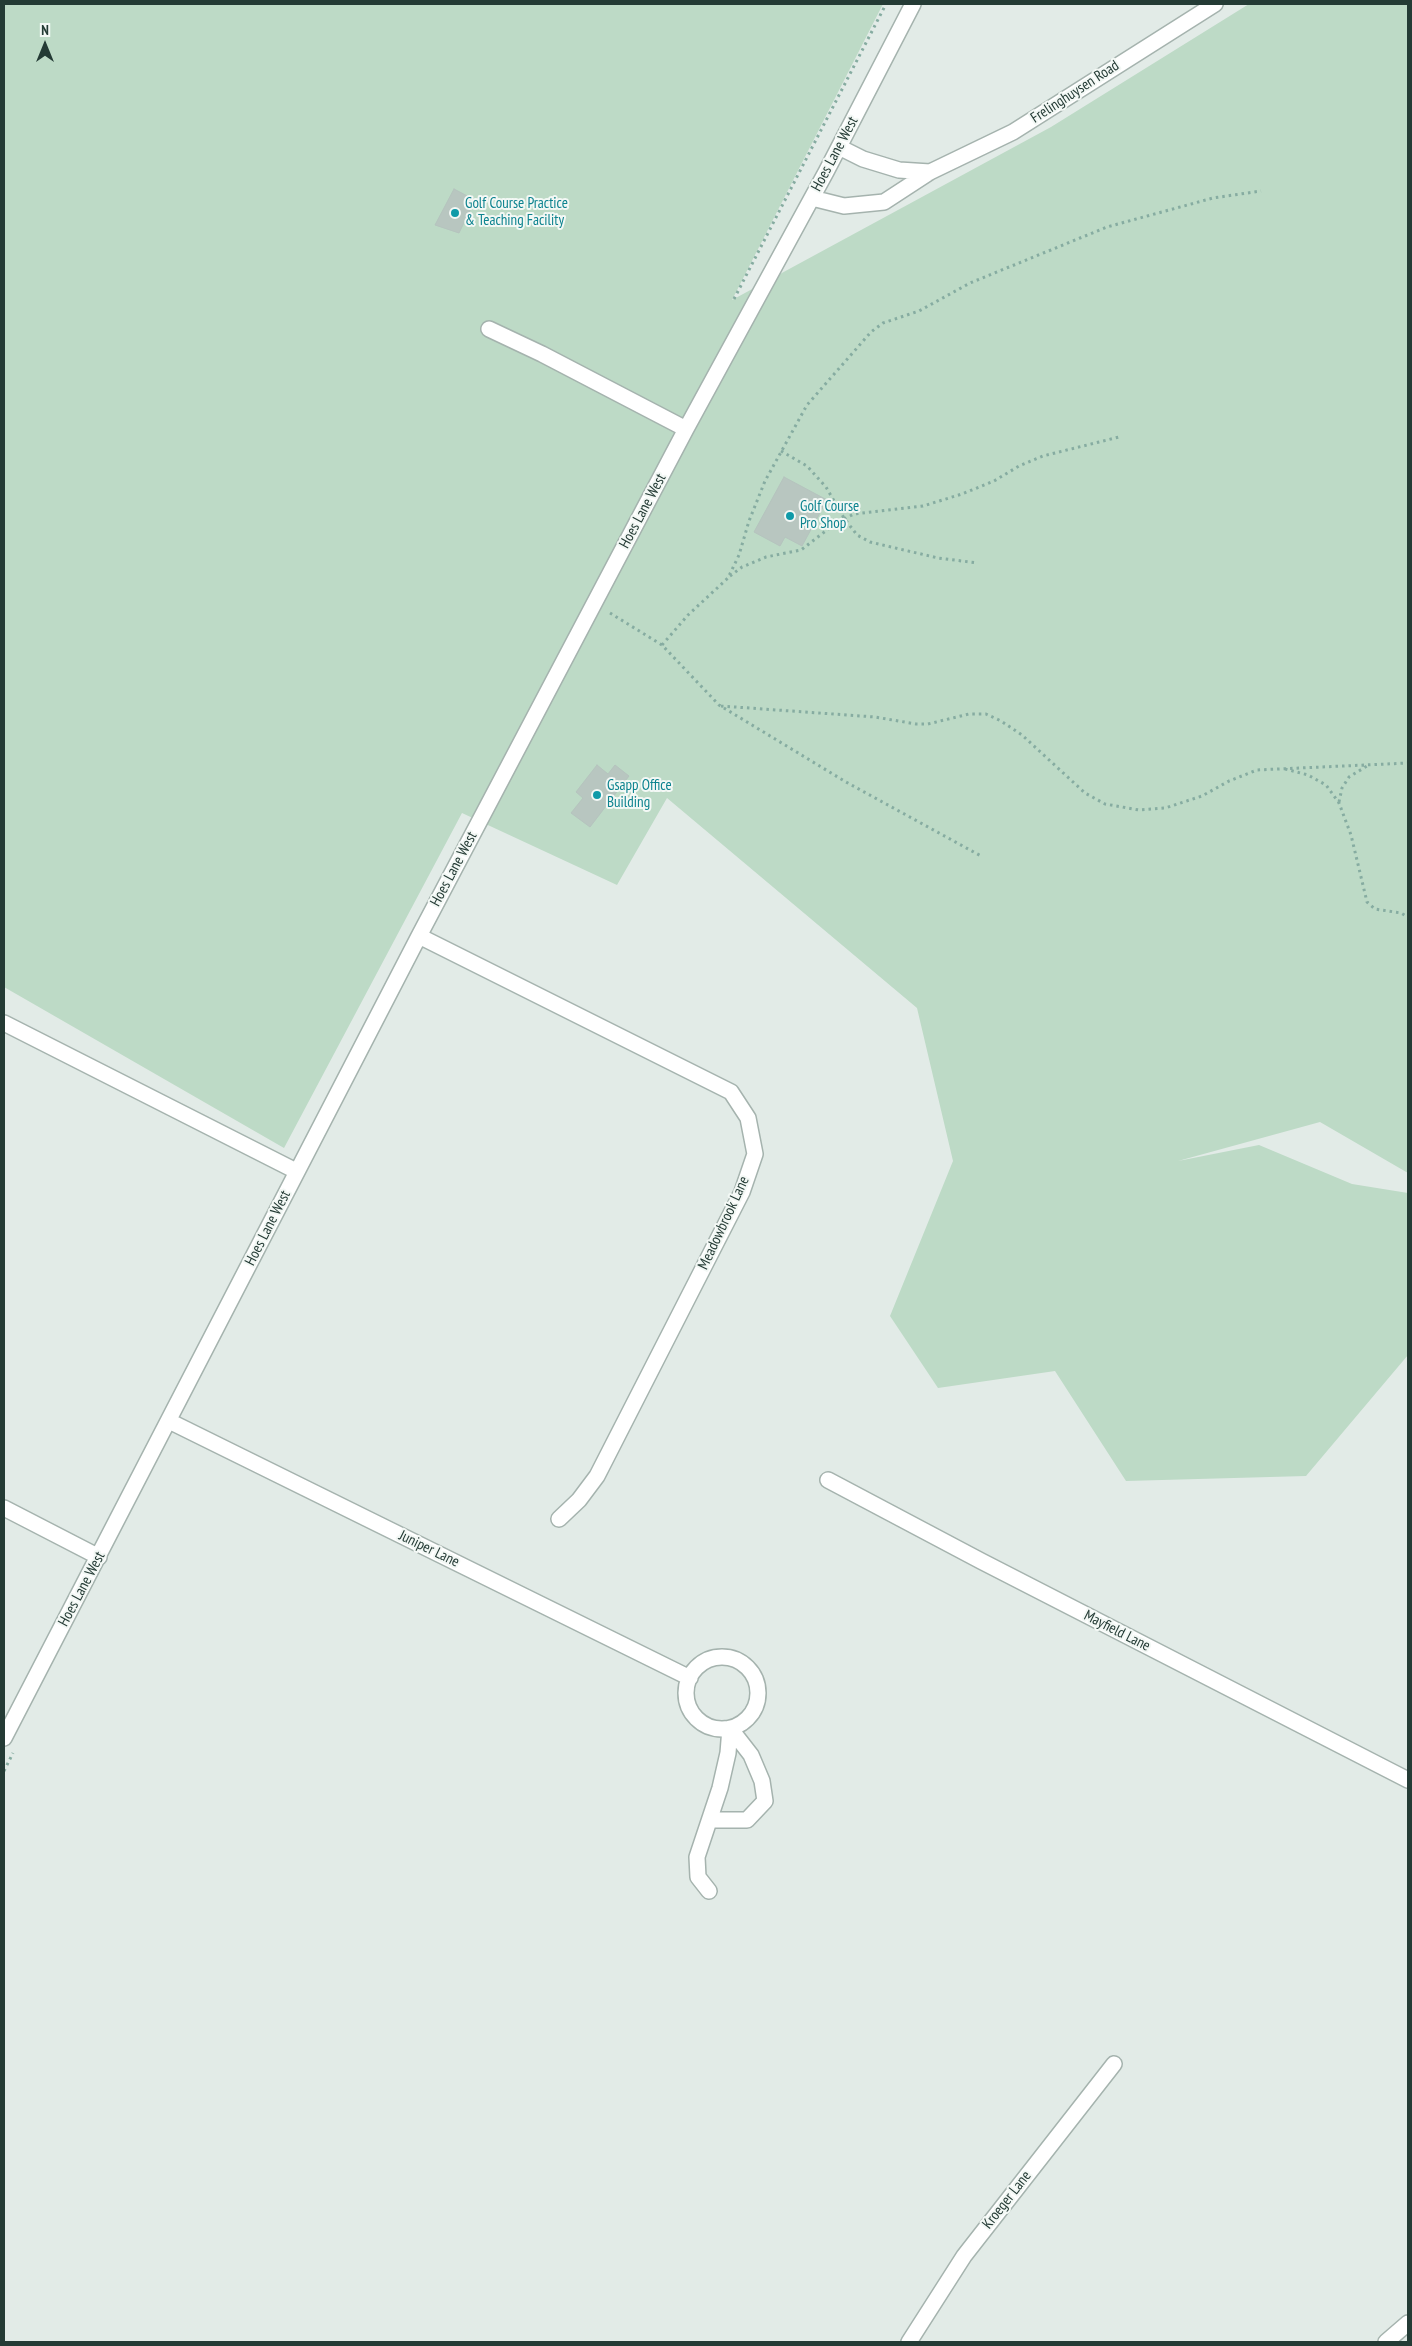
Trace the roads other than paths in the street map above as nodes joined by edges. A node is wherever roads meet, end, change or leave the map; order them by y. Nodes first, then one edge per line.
1 (913, 4) edge
2 (1215, 4) edge
3 (839, 147) junction
4 (930, 172) junction
5 (812, 198) junction
6 (489, 329) dead end
7 (686, 429) junction
8 (419, 936) junction
9 (4, 1023) edge
10 (296, 1171) junction
11 (169, 1421) junction
12 (828, 1480) dead end
13 (4, 1508) edge
14 (559, 1519) dead end
15 (100, 1556) junction
16 (690, 1678) junction
17 (730, 1728) junction
18 (4, 1738) edge
19 (1408, 1780) edge
20 (711, 1820) junction
21 (709, 1891) dead end
22 (1114, 2064) dead end
23 (1408, 2323) edge
24 (909, 2342) edge
25 (1386, 2342) edge

1 - 3 street, Hoes Lane West
2 - 4 street, Frelinghuysen Road
3 - 4 street
3 - 5 street, Hoes Lane West
4 - 5 street, Frelinghuysen Road
5 - 7 street, Hoes Lane West
6 - 7 street
7 - 8 street, Hoes Lane West
8 - 10 street, Hoes Lane West
8 - 14 street, Meadowbrook Lane
9 - 10 street
10 - 11 street, Hoes Lane West
11 - 15 street, Hoes Lane West
11 - 16 street, Juniper Lane
12 - 19 street, Mayfield Lane
13 - 15 street
15 - 18 street, Hoes Lane West
16 - 17 street
16 - 17 street
17 - 20 street
17 - 20 street
20 - 21 street
22 - 24 street, Kroeger Lane
23 - 25 street

